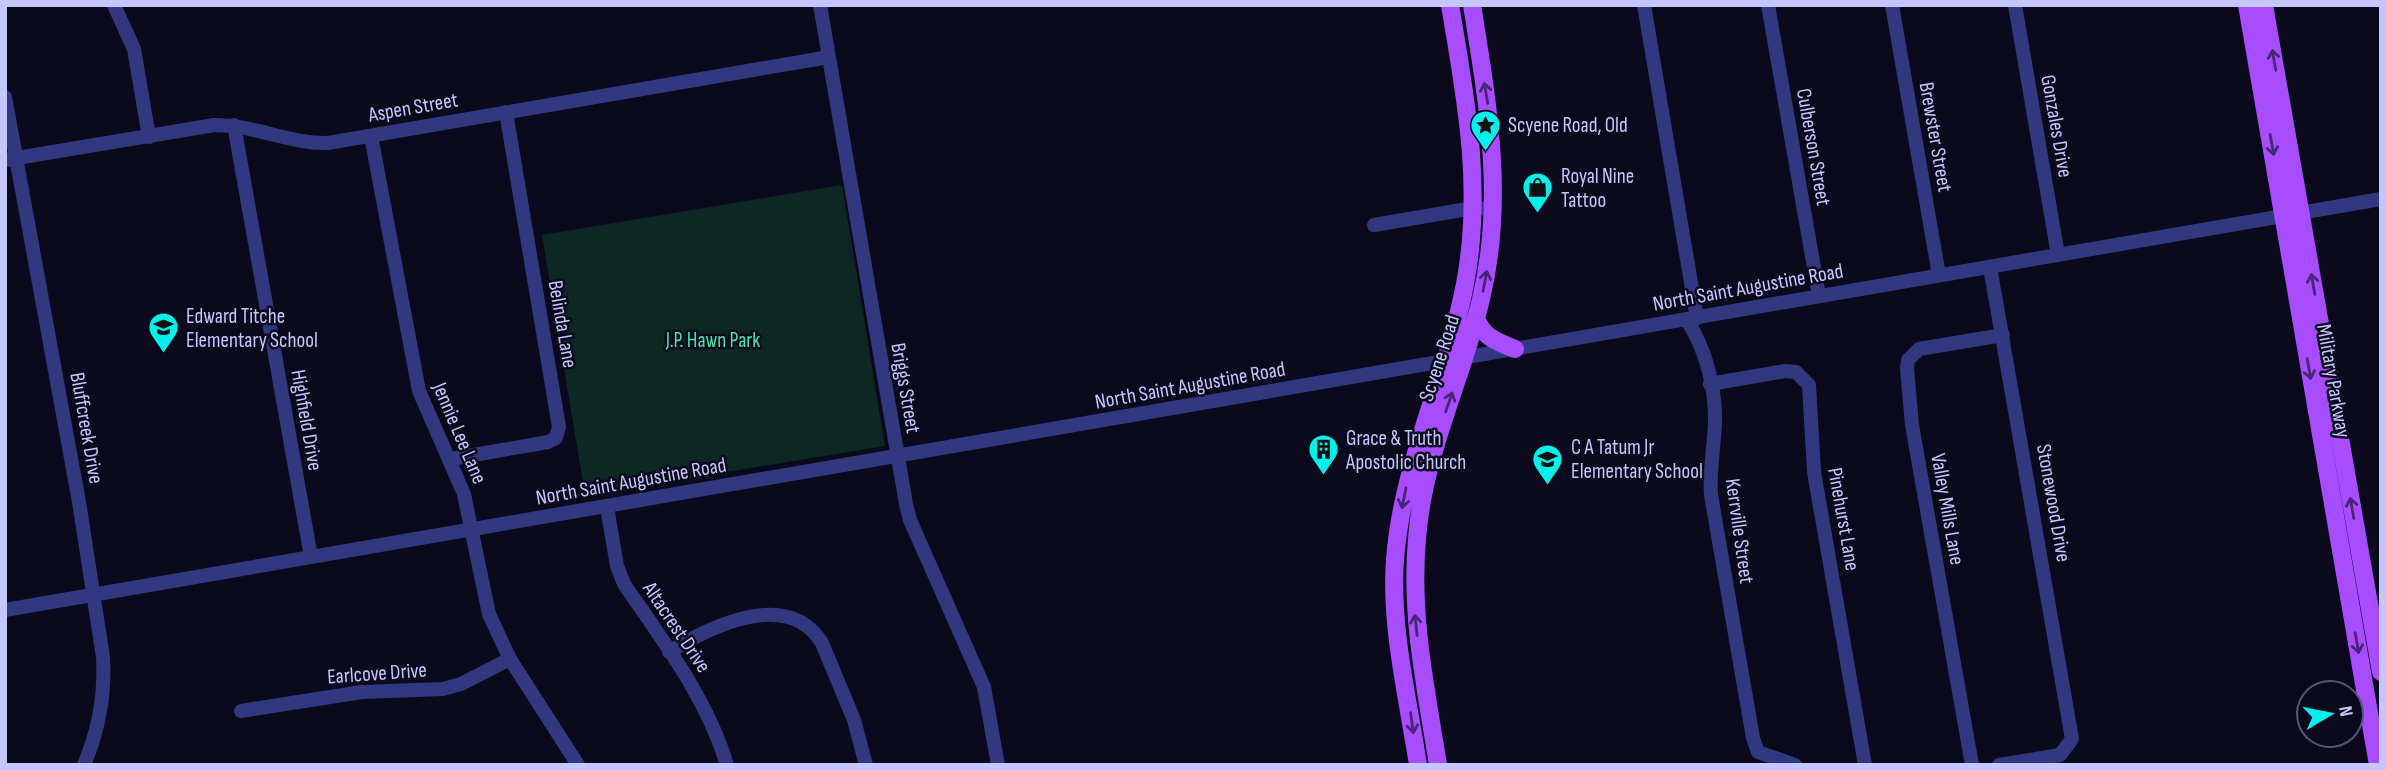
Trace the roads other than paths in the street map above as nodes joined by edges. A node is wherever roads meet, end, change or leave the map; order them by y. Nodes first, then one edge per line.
1 (114, 5) edge
2 (820, 5) edge
3 (1450, 5) edge
4 (1472, 5) edge
5 (1644, 5) edge
6 (1768, 5) edge
7 (1892, 5) edge
8 (2015, 5) edge
9 (2247, 5) edge
10 (2264, 5) edge
11 (829, 57) junction
12 (5, 97) edge
13 (506, 112) junction
14 (234, 125) junction
15 (371, 136) junction
16 (149, 137) junction
17 (11, 160) edge
18 (2381, 199) edge
19 (1474, 208) junction
20 (1494, 209) junction
21 (2292, 214) junction
22 (1374, 225) dead end
23 (2058, 255) junction
24 (1990, 267) junction
25 (1939, 275) junction
26 (1819, 296) junction
27 (1476, 318) junction
28 (1691, 318) junction
29 (2003, 335) junction
30 (2323, 340) junction
31 (2304, 343) junction
32 (1515, 349) junction
33 (1464, 358) junction
34 (1443, 362) junction
35 (1710, 384) junction
36 (897, 455) junction
37 (452, 459) junction
38 (607, 507) junction
39 (471, 530) junction
40 (2360, 550) junction
41 (311, 557) junction
42 (2345, 576) junction
43 (93, 594) junction
44 (5, 610) edge
45 (669, 652) junction
46 (510, 659) junction
47 (2381, 672) edge
48 (2374, 698) edge
49 (241, 711) dead end
50 (84, 765) edge
51 (578, 765) edge
52 (727, 765) edge
53 (866, 765) edge
54 (998, 765) edge
55 (1418, 765) edge
56 (1438, 765) edge
57 (1795, 765) edge
58 (1865, 765) edge
59 (1972, 765) edge
60 (1999, 765) edge
61 (2378, 765) edge

1 - 16 street
2 - 11 street, Briggs Street
3 - 19 main road, Scyene Road
20 -> 4 main road, Scyene Road
5 - 28 street, Kerrville Street
6 - 26 street, Culberson Street
7 - 25 street, Brewster Street
8 - 23 street, Gonzales Drive
9 -> 21 main road, Military Parkway
21 -> 10 main road, Military Parkway
11 - 13 street, Aspen Street
11 - 36 street, Briggs Street
12 - 17 street, Bluffcreek Drive
13 - 15 street, Aspen Street
13 - 37 street, Belinda Lane
14 - 15 street, Aspen Street
14 - 16 street, Aspen Street
14 - 41 street, Highfield Drive
15 - 37 street, Jennie Lee Lane
16 - 17 street, Aspen Street
17 - 43 street, Bluffcreek Drive
18 - 21 street, North Saint Augustine Road
19 - 20 street
19 - 22 street
19 - 34 main road, Scyene Road
27 -> 20 main road, Scyene Road
21 - 23 street, North Saint Augustine Road
30 -> 21 main road, Military Parkway
21 - 31 main road, Military Parkway
23 - 24 street, North Saint Augustine Road
24 - 25 street, North Saint Augustine Road
24 - 29 street, Stonewood Drive
25 - 26 street, North Saint Augustine Road
26 - 28 street, North Saint Augustine Road
27 - 32 main road
27 - 33 main road, Scyene Road
28 - 32 street, North Saint Augustine Road
28 - 35 street, Kerrville Street
29 - 59 street, Valley Mills Lane
29 - 60 street, Stonewood Drive
30 - 31 main road
40 -> 30 main road, Military Parkway
31 -> 42 main road, Military Parkway
32 - 33 street, North Saint Augustine Road
33 - 34 street, North Saint Augustine Road
56 -> 33 main road, Scyene Road
34 - 36 street, North Saint Augustine Road
34 -> 55 main road, Scyene Road
35 - 57 street, Kerrville Street
35 - 58 street, Pinehurst Lane
36 - 38 street, North Saint Augustine Road
36 - 54 street, Briggs Street
37 - 39 street, Jennie Lee Lane
38 - 39 street, North Saint Augustine Road
38 - 45 street, Altacrest Drive
39 - 41 street, North Saint Augustine Road
39 - 46 street, Jennie Lee Lane
40 - 42 main road
40 - 47 main road, Military Parkway
41 - 43 street, North Saint Augustine Road
42 -> 48 main road, Military Parkway
43 - 44 street, North Saint Augustine Road
43 - 50 street, Bluffcreek Drive
45 - 52 street, Altacrest Drive
45 - 53 street
46 - 49 street, Earlcove Drive
46 - 51 street, Jennie Lee Lane
48 - 61 main road, Military Parkway

